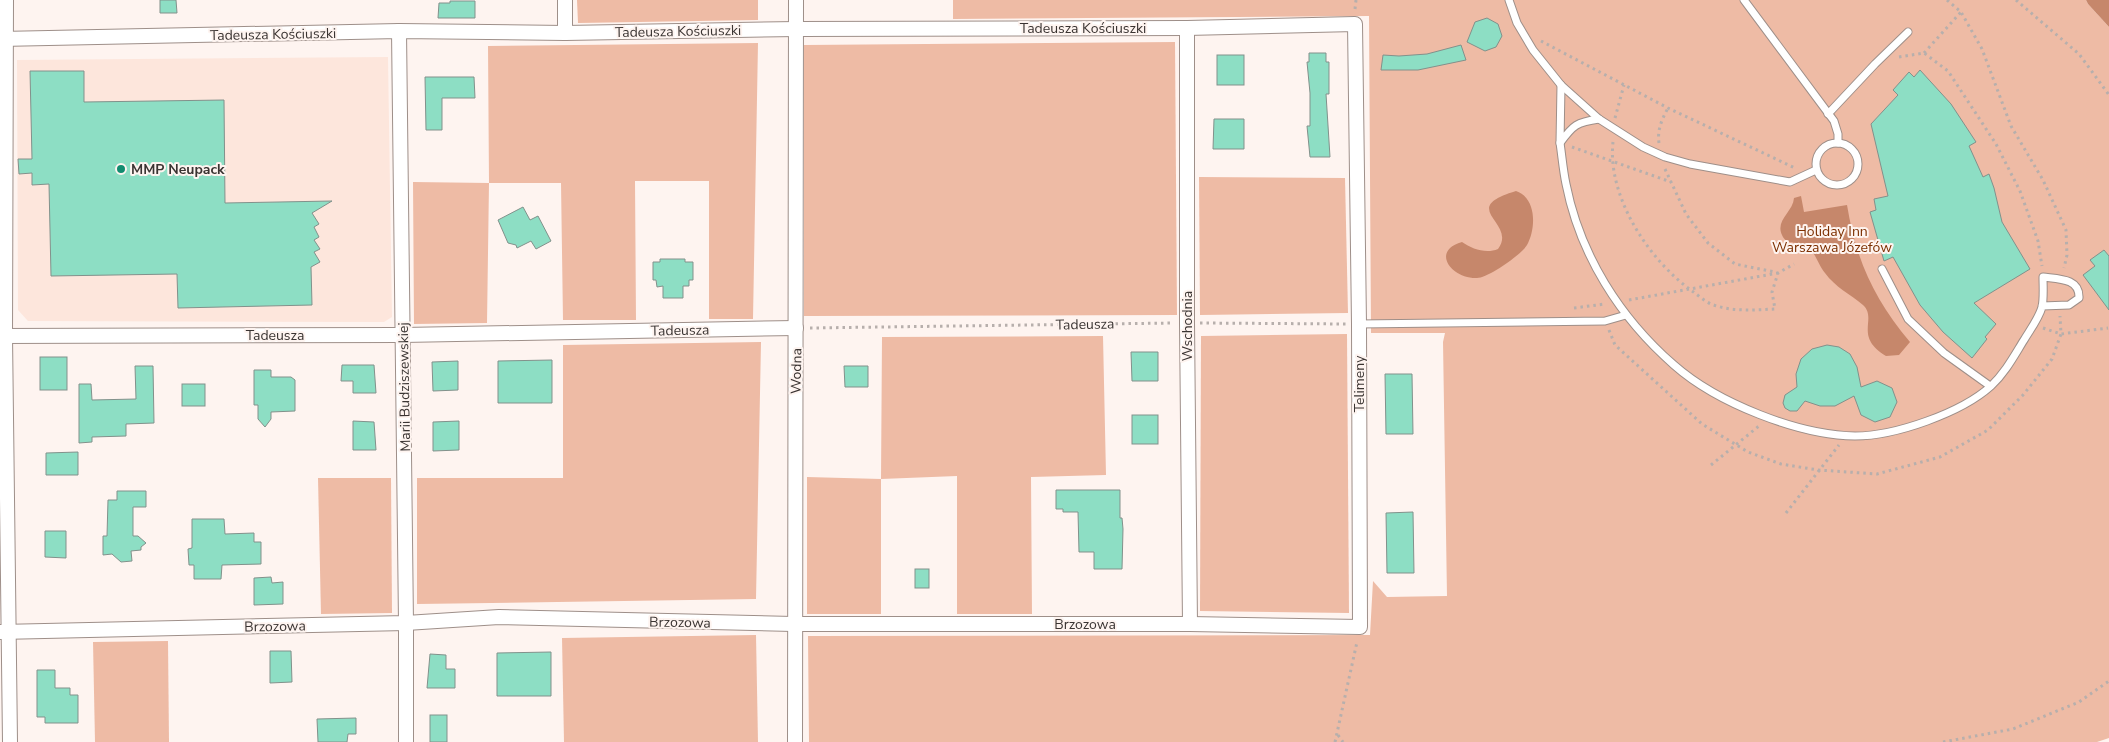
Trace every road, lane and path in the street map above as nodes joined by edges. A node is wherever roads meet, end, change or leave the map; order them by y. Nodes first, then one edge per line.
1 (6, 0) edge
2 (564, 0) edge
3 (796, 0) edge
4 (1509, 0) edge
5 (1744, 0) edge
6 (1947, 0) edge
7 (2016, 0) edge
8 (1961, 12) junction
9 (1355, 24) joint
10 (1187, 28) junction
11 (797, 29) junction
12 (399, 31) junction
13 (1522, 32) junction
14 (1908, 32) dead end
15 (565, 33) junction
16 (3, 39) edge
17 (1924, 53) junction
18 (1875, 64) junction
19 (1561, 85) junction
20 (1624, 85) junction
21 (2109, 95) edge
22 (1668, 108) junction
23 (1828, 114) junction
24 (1599, 119) junction
25 (1615, 129) junction
26 (1560, 143) junction
27 (1838, 143) junction
28 (1662, 155) junction
29 (1613, 162) junction
30 (1816, 170) junction
31 (1808, 174) junction
32 (1671, 182) junction
33 (1794, 264) dead end
34 (1882, 269) dead end
35 (1778, 273) junction
36 (2043, 277) junction
37 (2061, 280) junction
38 (2042, 306) junction
39 (2058, 306) junction
40 (1626, 315) junction
41 (1605, 321) junction
42 (1187, 323) junction
43 (1359, 324) junction
44 (2033, 325) junction
45 (796, 328) junction
46 (2108, 328) edge
47 (2061, 334) junction
48 (403, 335) junction
49 (2, 336) edge
50 (1990, 386) junction
51 (1769, 417) junction
52 (1847, 435) junction
53 (1736, 445) junction
54 (1711, 465) dead end
55 (1818, 470) junction
56 (1786, 512) dead end
57 (406, 623) junction
58 (794, 624) junction
59 (1190, 624) junction
60 (1360, 626) junction
61 (4, 631) edge
62 (2109, 681) edge
63 (1338, 734) junction
64 (10, 742) edge
65 (406, 742) edge
66 (795, 742) edge
67 (1335, 742) edge
68 (1343, 742) edge
69 (1943, 742) edge

1 - 16 street
2 - 15 street
3 - 11 street, Wodna
4 - 13 lane
5 - 23 lane
6 - 8 path
7 - 21 path
8 - 17 path
8 - 37 path
9 - 10 street, Tadeusza Kościuszki
9 - 43 street, Telimeny
10 - 11 street, Tadeusza Kościuszki
10 - 42 street, Wschodnia
11 - 15 street, Tadeusza Kościuszki
11 - 45 street, Wodna
12 - 15 street, Tadeusza Kościuszki
12 - 16 street, Tadeusza Kościuszki
12 - 48 street, Marii Budziszewskiej
13 - 19 lane
13 - 20 path
14 - 18 lane
16 - 49 street
17 - 18 path
17 - 36 path
18 - 23 lane
19 - 24 lane
19 - 26 lane
20 - 22 path
20 - 25 path
22 - 28 path
22 - 31 path
23 - 27 lane
24 - 25 lane
24 - 26 lane
25 - 28 lane
25 - 29 path
26 - 29 path
26 - 40 lane
27 - 30 lane
27 - 30 lane
28 - 31 lane
28 - 32 path
29 - 32 path
29 - 35 path
30 - 31 lane
32 - 35 path
33 - 35 path
34 - 50 lane
36 - 37 lane
36 - 38 lane
37 - 39 lane
38 - 39 lane
38 - 44 lane
39 - 47 path
40 - 41 lane
40 - 51 lane
41 - 43 lane
41 - 53 path
42 - 43 path, Tadeusza
42 - 45 path, Tadeusza
42 - 59 street, Wschodnia
43 - 60 street, Telimeny
44 - 47 path
44 - 50 lane
45 - 48 street, Tadeusza
45 - 58 street, Wodna
46 - 47 path
47 - 55 path
48 - 49 street, Tadeusza
48 - 57 street, Marii Budziszewskiej
49 - 61 street
50 - 52 lane
51 - 52 lane
51 - 53 path
52 - 55 path
53 - 54 path
53 - 55 path
55 - 56 path
57 - 58 street, Brzozowa
57 - 61 street, Brzozowa
57 - 65 street, Marii Budziszewskiej
58 - 59 street, Brzozowa
58 - 66 street, Wodna
59 - 60 street, Brzozowa
60 - 63 path
61 - 64 street
62 - 69 path
63 - 67 path
63 - 68 path

